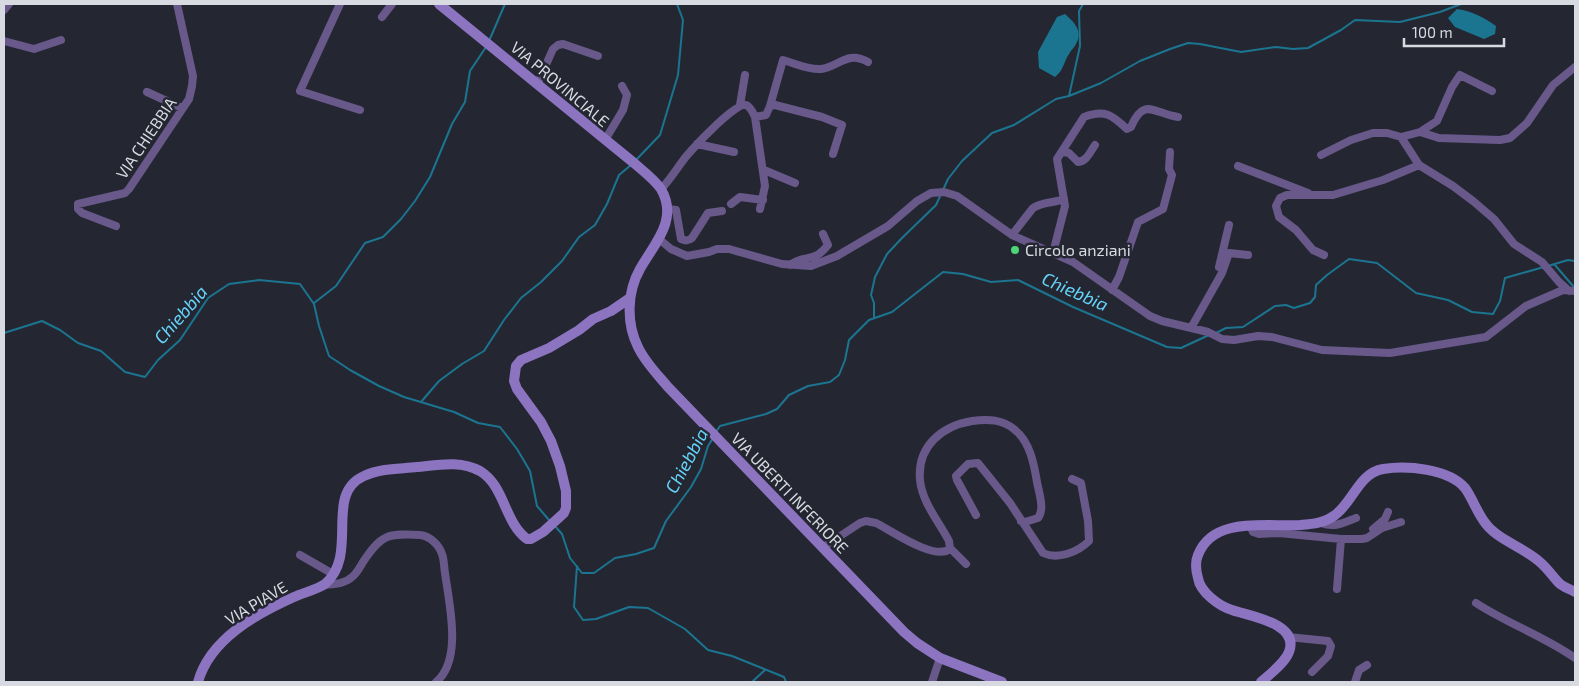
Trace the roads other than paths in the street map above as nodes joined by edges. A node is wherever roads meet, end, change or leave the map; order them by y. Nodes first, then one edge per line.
1 (8, 4) edge
2 (177, 4) edge
3 (340, 4) edge
4 (392, 4) edge
5 (439, 4) edge
6 (4, 10) edge
7 (382, 17) dead end
8 (61, 40) dead end
9 (4, 41) edge
10 (598, 56) dead end
11 (868, 62) dead end
12 (1575, 67) edge
13 (745, 75) dead end
14 (537, 85) junction
15 (622, 86) dead end
16 (1492, 91) dead end
17 (147, 92) dead end
18 (740, 105) junction
19 (770, 106) junction
20 (182, 108) junction
21 (360, 110) dead end
22 (756, 117) junction
23 (1178, 117) dead end
24 (1420, 132) junction
25 (1401, 137) junction
26 (605, 140) junction
27 (698, 144) junction
28 (1095, 145) dead end
29 (734, 152) dead end
30 (1063, 152) junction
31 (1170, 152) dead end
32 (833, 154) dead end
33 (1321, 155) dead end
34 (1420, 165) junction
35 (1238, 166) dead end
36 (764, 170) junction
37 (795, 183) dead end
38 (661, 189) junction
39 (1315, 195) junction
40 (1064, 199) junction
41 (763, 200) junction
42 (731, 204) dead end
43 (668, 209) junction
44 (760, 209) dead end
45 (722, 211) dead end
46 (1229, 225) dead end
47 (116, 226) dead end
48 (823, 234) dead end
49 (1012, 235) junction
50 (659, 239) junction
51 (1053, 253) junction
52 (1248, 255) dead end
53 (1324, 255) dead end
54 (790, 265) junction
55 (1215, 283) junction
56 (1112, 290) junction
57 (1572, 291) edge
58 (630, 298) junction
59 (611, 311) junction
60 (630, 320) junction
61 (1191, 328) junction
62 (1072, 479) dead end
63 (1388, 512) dead end
64 (976, 515) dead end
65 (1356, 518) dead end
66 (1021, 521) junction
67 (1401, 522) dead end
68 (1321, 523) junction
69 (1250, 525) junction
70 (1341, 539) junction
71 (1362, 539) junction
72 (822, 548) junction
73 (950, 549) junction
74 (300, 555) dead end
75 (966, 564) dead end
76 (333, 574) junction
77 (324, 585) junction
78 (1337, 589) dead end
79 (1575, 592) edge
80 (1476, 603) dead end
81 (1288, 637) junction
82 (940, 658) junction
83 (1575, 658) edge
84 (1367, 665) dead end
85 (1312, 672) dead end
86 (198, 682) edge
87 (436, 682) edge
88 (932, 682) edge
89 (1001, 682) edge
90 (1261, 682) edge
91 (1355, 682) edge

1 - 6 street
2 - 20 street, VIA CHIEBBIA
3 - 21 street
4 - 7 street
5 - 14 main road, VIA PROVINCIALE
8 - 9 street
10 - 14 street
11 - 19 street
12 - 24 street
13 - 18 street
14 - 26 main road, VIA PROVINCIALE
15 - 26 street
16 - 24 street
17 - 20 street
18 - 22 street
18 - 27 street
19 - 22 street
19 - 32 street
20 - 47 street, VIA CHIEBBIA
22 - 36 street
23 - 30 street
24 - 25 street
25 - 33 street
25 - 34 street
26 - 38 main road, VIA PROVINCIALE
27 - 29 street
27 - 38 street
28 - 30 street
30 - 40 street
31 - 56 street
34 - 39 street
34 - 57 street
35 - 39 street
36 - 37 street
36 - 41 street
38 - 43 main road
39 - 53 street
40 - 49 street
40 - 51 street
41 - 42 street
41 - 44 street
43 - 45 street
43 - 50 main road, VIA UBERTI INFERIORE
46 - 55 street
48 - 54 street
49 - 51 street
49 - 54 street
50 - 54 street
50 - 58 main road, VIA UBERTI INFERIORE
51 - 56 street
52 - 55 street
55 - 61 street
56 - 61 street
57 - 61 street
58 - 59 main road
58 - 60 main road, VIA UBERTI INFERIORE
59 - 60 main road
59 - 76 main road
60 - 72 main road, VIA UBERTI INFERIORE
62 - 66 street
63 - 71 street
64 - 66 street
65 - 68 street
66 - 73 street
67 - 71 street
68 - 69 main road
68 - 79 main road
69 - 70 street
69 - 81 main road
70 - 71 street
70 - 78 street
72 - 73 street
72 - 82 main road, VIA UBERTI INFERIORE
73 - 75 street
74 - 76 street
76 - 77 main road
77 - 86 main road, VIA PIAVE
77 - 87 street
80 - 83 street
81 - 85 street
81 - 90 main road
82 - 88 street
82 - 89 main road, VIA UBERTI INFERIORE
84 - 91 street

